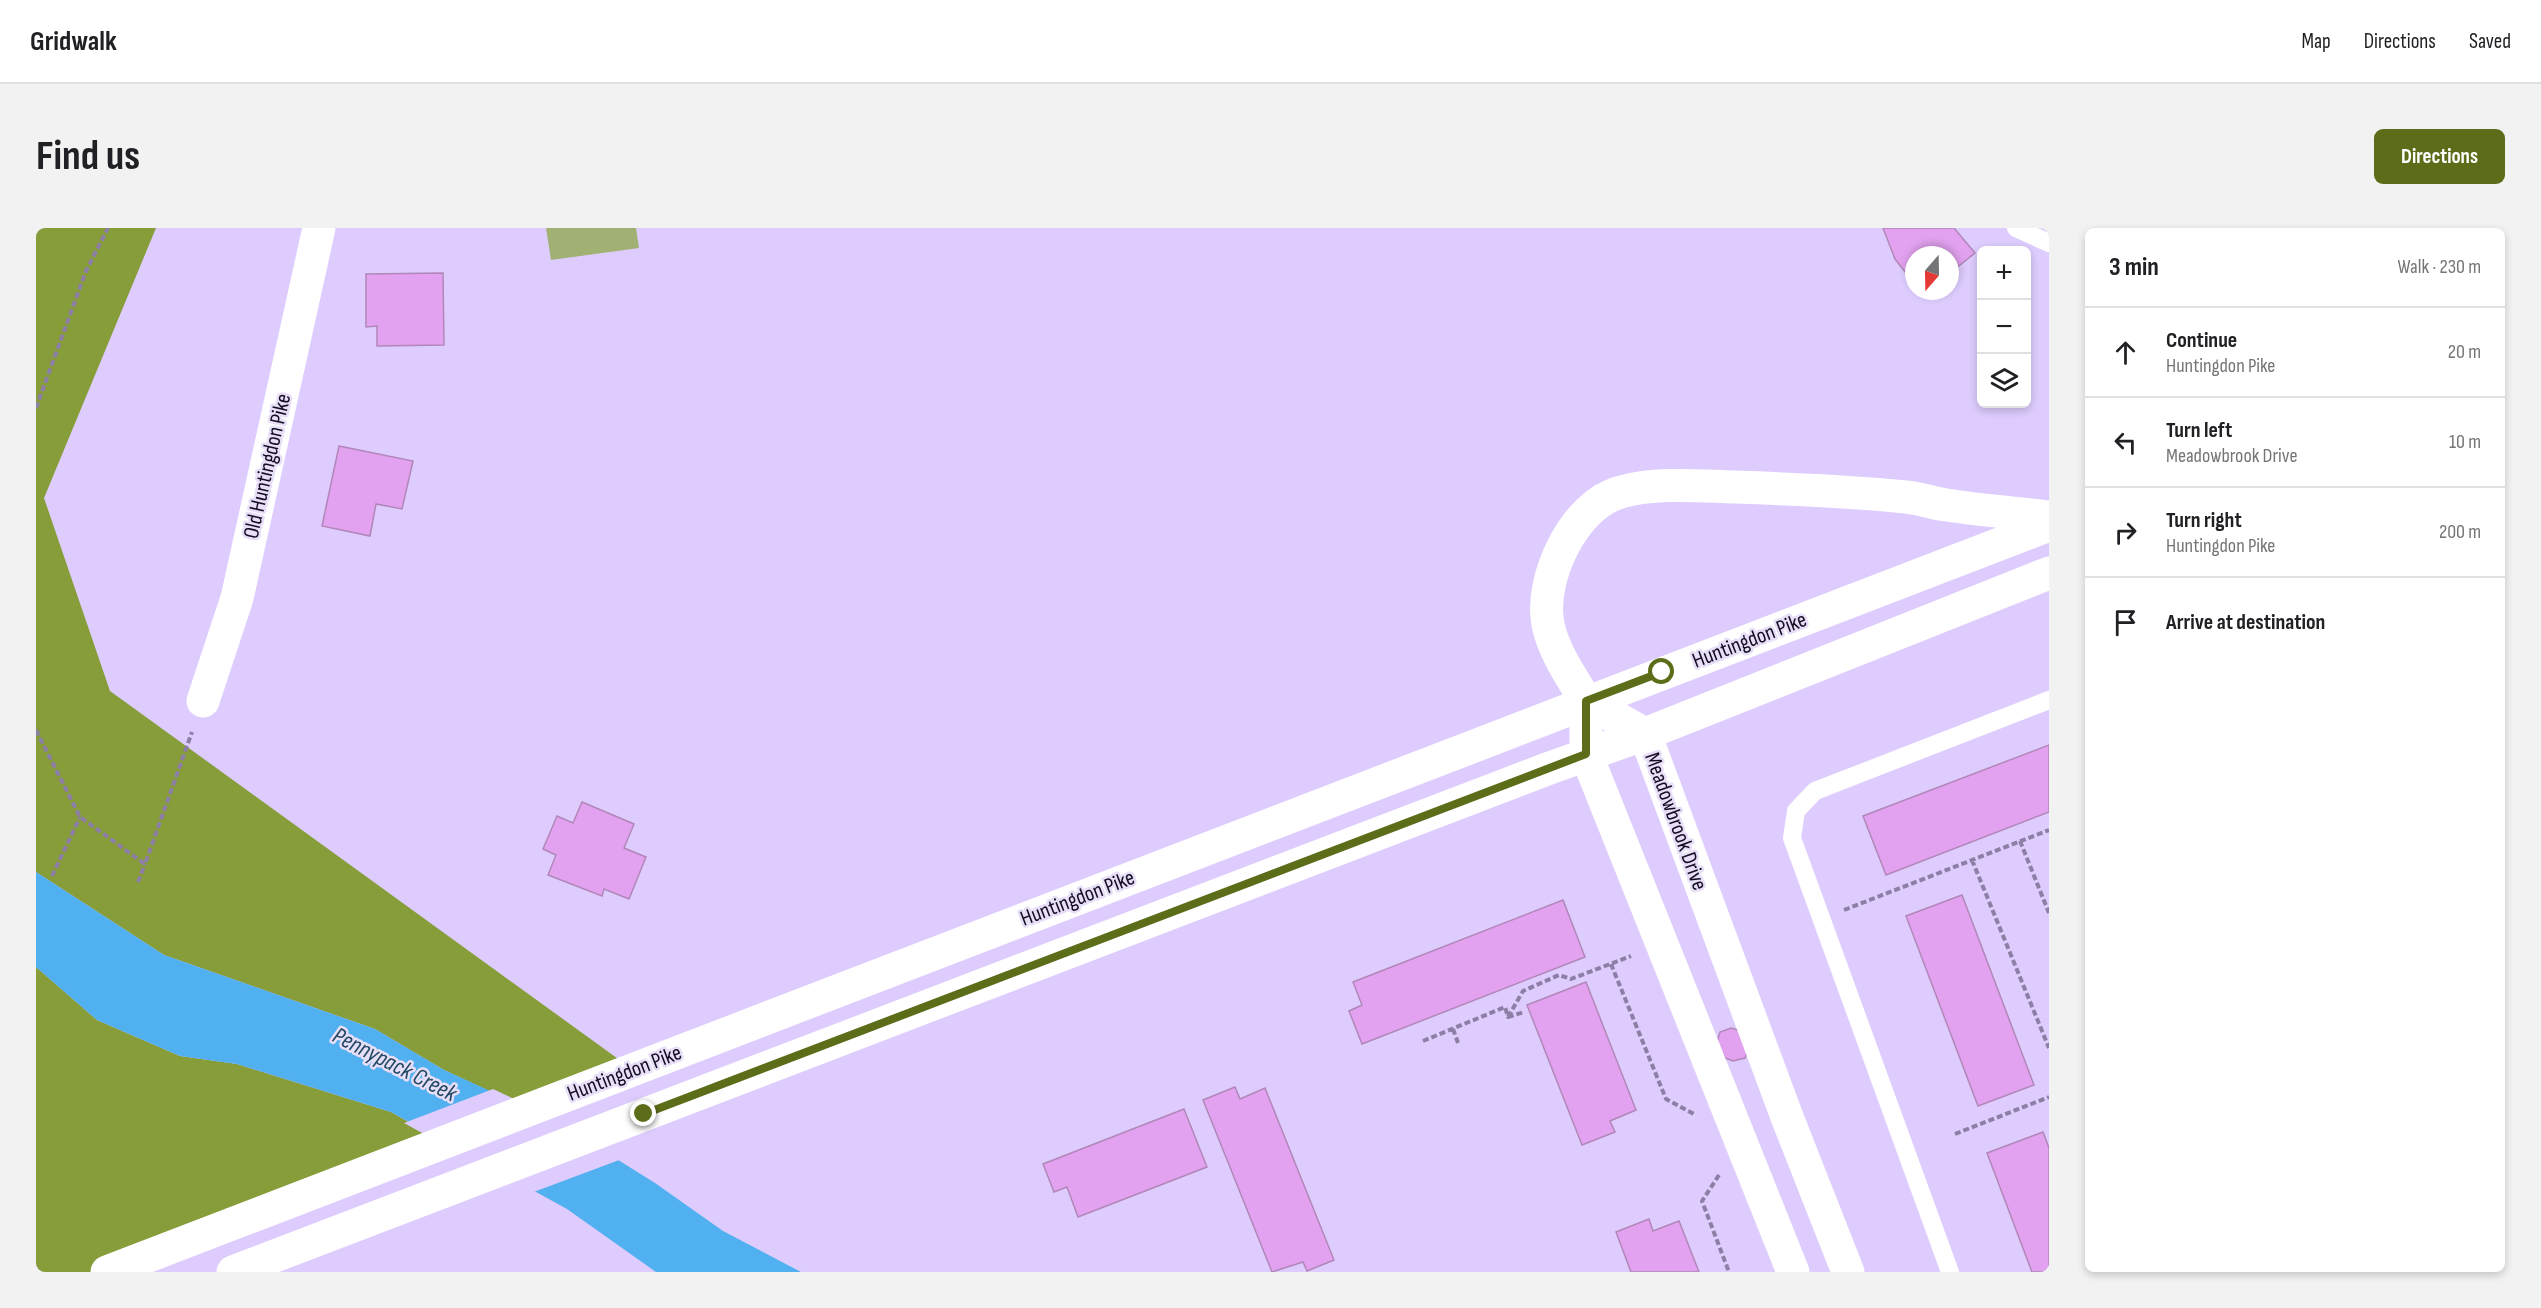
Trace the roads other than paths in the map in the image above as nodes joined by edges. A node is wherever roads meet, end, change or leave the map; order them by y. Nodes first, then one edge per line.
1 (319, 228) edge
2 (2016, 228) edge
3 (2049, 243) edge
4 (2049, 518) edge
5 (2049, 525) edge
6 (2049, 573) edge
7 (2049, 700) edge
8 (203, 701) road end
9 (1586, 701) junction
10 (1645, 734) junction
11 (1586, 754) junction
12 (107, 1272) edge
13 (233, 1272) edge
14 (1793, 1272) edge
15 (1848, 1272) edge
16 (1950, 1272) edge

1 - 8 main road, Old Huntingdon Pike
2 - 3 lane
4 - 9 main road
5 - 9 main road, Huntingdon Pike
6 - 10 main road, Huntingdon Pike
7 - 16 lane
9 - 10 main road, Meadowbrook Drive
9 - 11 main road
9 - 12 main road, Huntingdon Pike
10 - 11 main road, Huntingdon Pike
10 - 15 main road, Meadowbrook Drive
11 - 13 main road, Huntingdon Pike
11 - 14 main road

